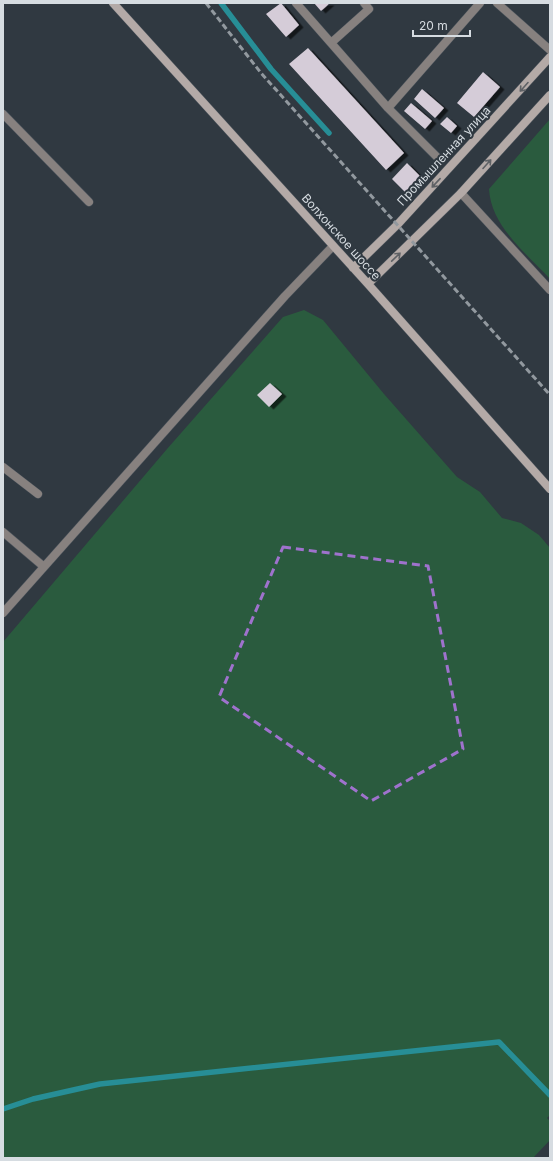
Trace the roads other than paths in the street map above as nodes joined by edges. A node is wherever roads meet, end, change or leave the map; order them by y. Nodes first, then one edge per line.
1 (113, 3) edge
2 (296, 3) edge
3 (364, 3) edge
4 (480, 3) edge
5 (497, 3) edge
6 (331, 43) junction
7 (550, 50) edge
8 (550, 58) edge
9 (550, 95) edge
10 (388, 108) junction
11 (3, 114) edge
12 (439, 159) dead end
13 (461, 193) junction
14 (89, 202) dead end
15 (333, 246) junction
16 (354, 268) junction
17 (368, 284) junction
18 (550, 290) edge
19 (3, 467) edge
20 (550, 489) edge
21 (38, 494) dead end
22 (3, 532) edge
23 (43, 566) junction
24 (3, 613) edge

1 - 15 main road, Волхонское шоссе
2 - 6 lane
3 - 6 lane
4 - 10 lane
5 - 7 lane
6 - 10 lane
8 -> 16 main road, Промышленная улица
13 -> 9 main road
10 - 12 lane
11 - 14 lane
17 -> 13 main road
13 - 18 lane
15 - 16 main road, Волхонское шоссе
15 - 23 lane
16 - 17 main road, Волхонское шоссе
17 - 20 main road, Волхонское шоссе
19 - 21 lane
22 - 23 lane
23 - 24 lane

